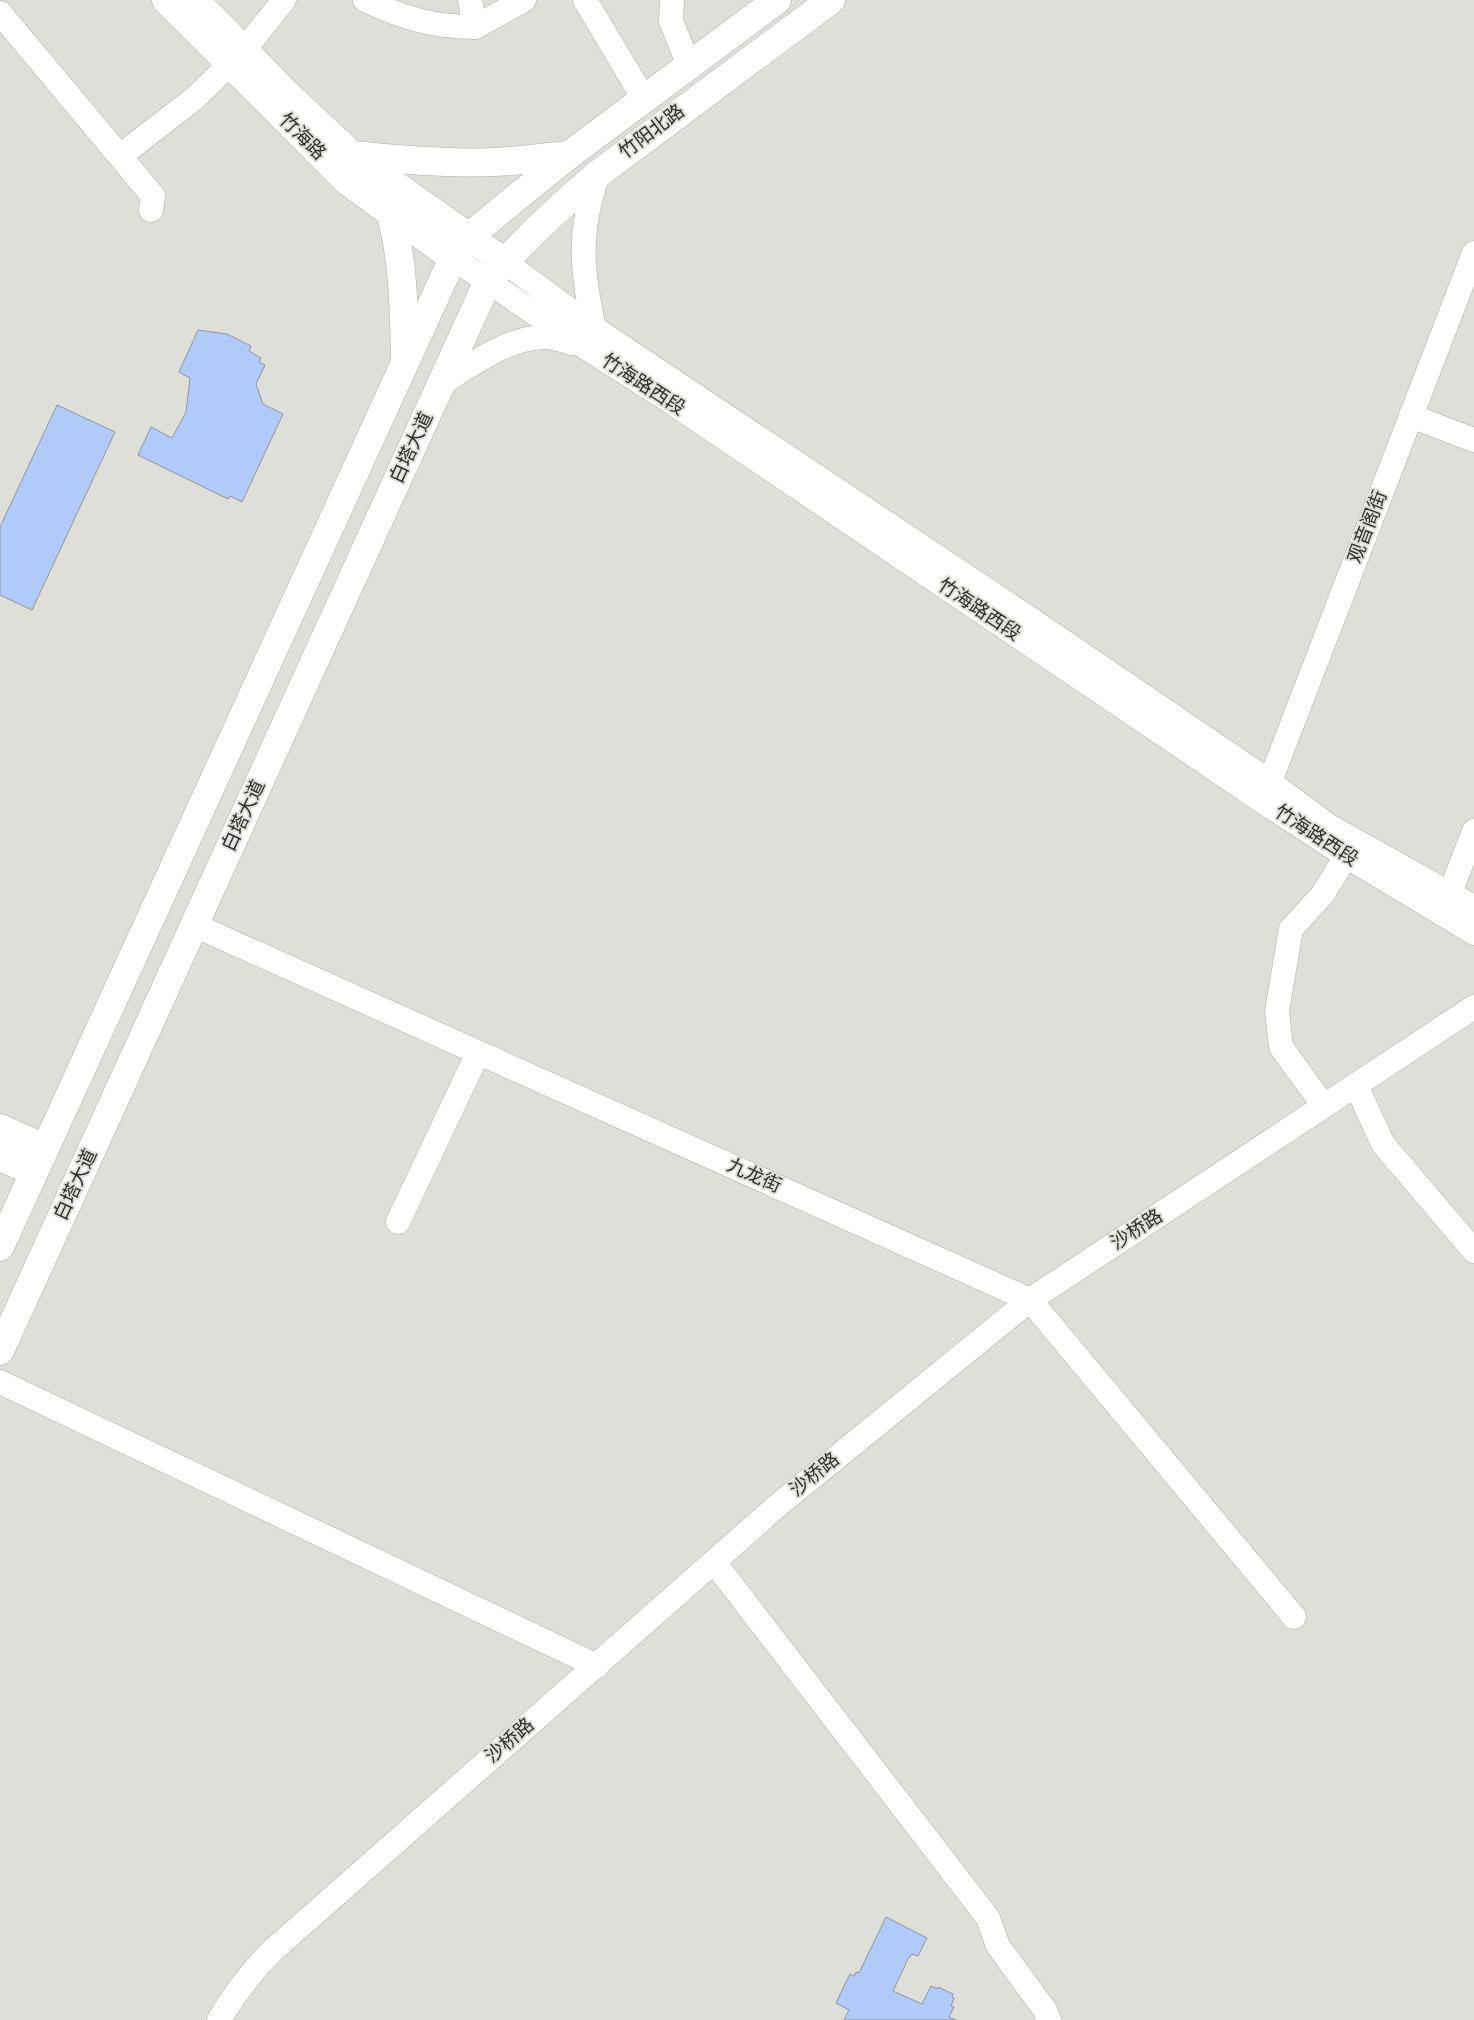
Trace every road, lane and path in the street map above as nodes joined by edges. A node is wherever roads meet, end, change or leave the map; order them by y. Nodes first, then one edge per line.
1 (166, 0) edge
2 (195, 0) edge
3 (284, 0) edge
4 (470, 0) edge
5 (524, 0) edge
6 (585, 0) edge
7 (672, 0) edge
8 (777, 0) edge
9 (831, 0) edge
10 (379, 3) edge
11 (0, 12) edge
12 (475, 27) junction
13 (236, 58) junction
14 (689, 66) junction
15 (644, 99) junction
16 (350, 154) junction
17 (569, 155) junction
18 (120, 156) junction
19 (598, 174) junction
20 (151, 210) dead end
21 (390, 213) junction
22 (460, 248) junction
23 (1474, 253) edge
24 (497, 272) junction
25 (589, 337) junction
26 (405, 362) junction
27 (442, 383) junction
28 (1411, 416) junction
29 (1474, 440) edge
30 (1266, 792) junction
31 (1474, 831) edge
32 (1346, 856) junction
33 (1450, 893) junction
34 (1474, 907) edge
35 (194, 925) junction
36 (1474, 933) edge
37 (1471, 1015) edge
38 (478, 1052) junction
39 (1356, 1085) junction
40 (1324, 1106) junction
41 (0, 1128) edge
42 (0, 1157) edge
43 (40, 1160) junction
44 (398, 1222) dead end
45 (0, 1247) edge
46 (1474, 1251) edge
47 (1030, 1300) junction
48 (0, 1351) edge
49 (0, 1382) edge
50 (714, 1562) junction
51 (1294, 1618) dead end
52 (597, 1666) junction
53 (219, 2020) edge
54 (1049, 2020) edge

1 - 13 main road, 竹海路
2 - 13 main road, 竹海路
3 - 13 street
4 - 12 street
5 - 12 street
6 - 15 street
7 - 14 street
8 - 14 main road, 竹阳北路
9 - 19 main road, 竹阳北路
10 - 12 street
11 - 18 street
13 - 16 main road, 竹海路
13 - 18 street
13 - 21 main road, 竹海路
14 - 15 main road, 竹阳北路
15 - 17 main road, 竹阳北路
16 - 17 main road
16 - 22 main road, 竹海路
17 - 22 main road, 竹阳北路
18 - 20 street
19 - 24 main road, 竹阳北路
19 - 25 street
21 - 22 main road, 竹海路
21 - 26 main road
22 - 24 main road
22 - 26 main road
23 - 28 street, 观音阁街
24 - 25 street, 竹海路西段
24 - 27 main road, 白塔大道
25 - 27 street
25 - 30 street, 竹海路西段
26 - 43 main road
27 - 35 main road, 白塔大道
28 - 29 street
28 - 30 street, 观音阁街
30 - 32 street, 竹海路西段
30 - 33 street, 竹海路西段
31 - 33 street
32 - 36 street, 竹海路西段
32 - 40 street
33 - 34 street, 竹海路西段
35 - 38 street, 九龙街
35 - 48 main road, 白塔大道
37 - 39 street, 沙桥路
38 - 44 street
38 - 47 street, 九龙街
39 - 40 street, 沙桥路
39 - 46 street
40 - 47 street, 沙桥路
41 - 43 main road
42 - 43 main road
43 - 45 main road
47 - 50 street, 沙桥路
47 - 51 street
49 - 52 street
50 - 52 street, 沙桥路
50 - 54 street
52 - 53 street, 沙桥路

